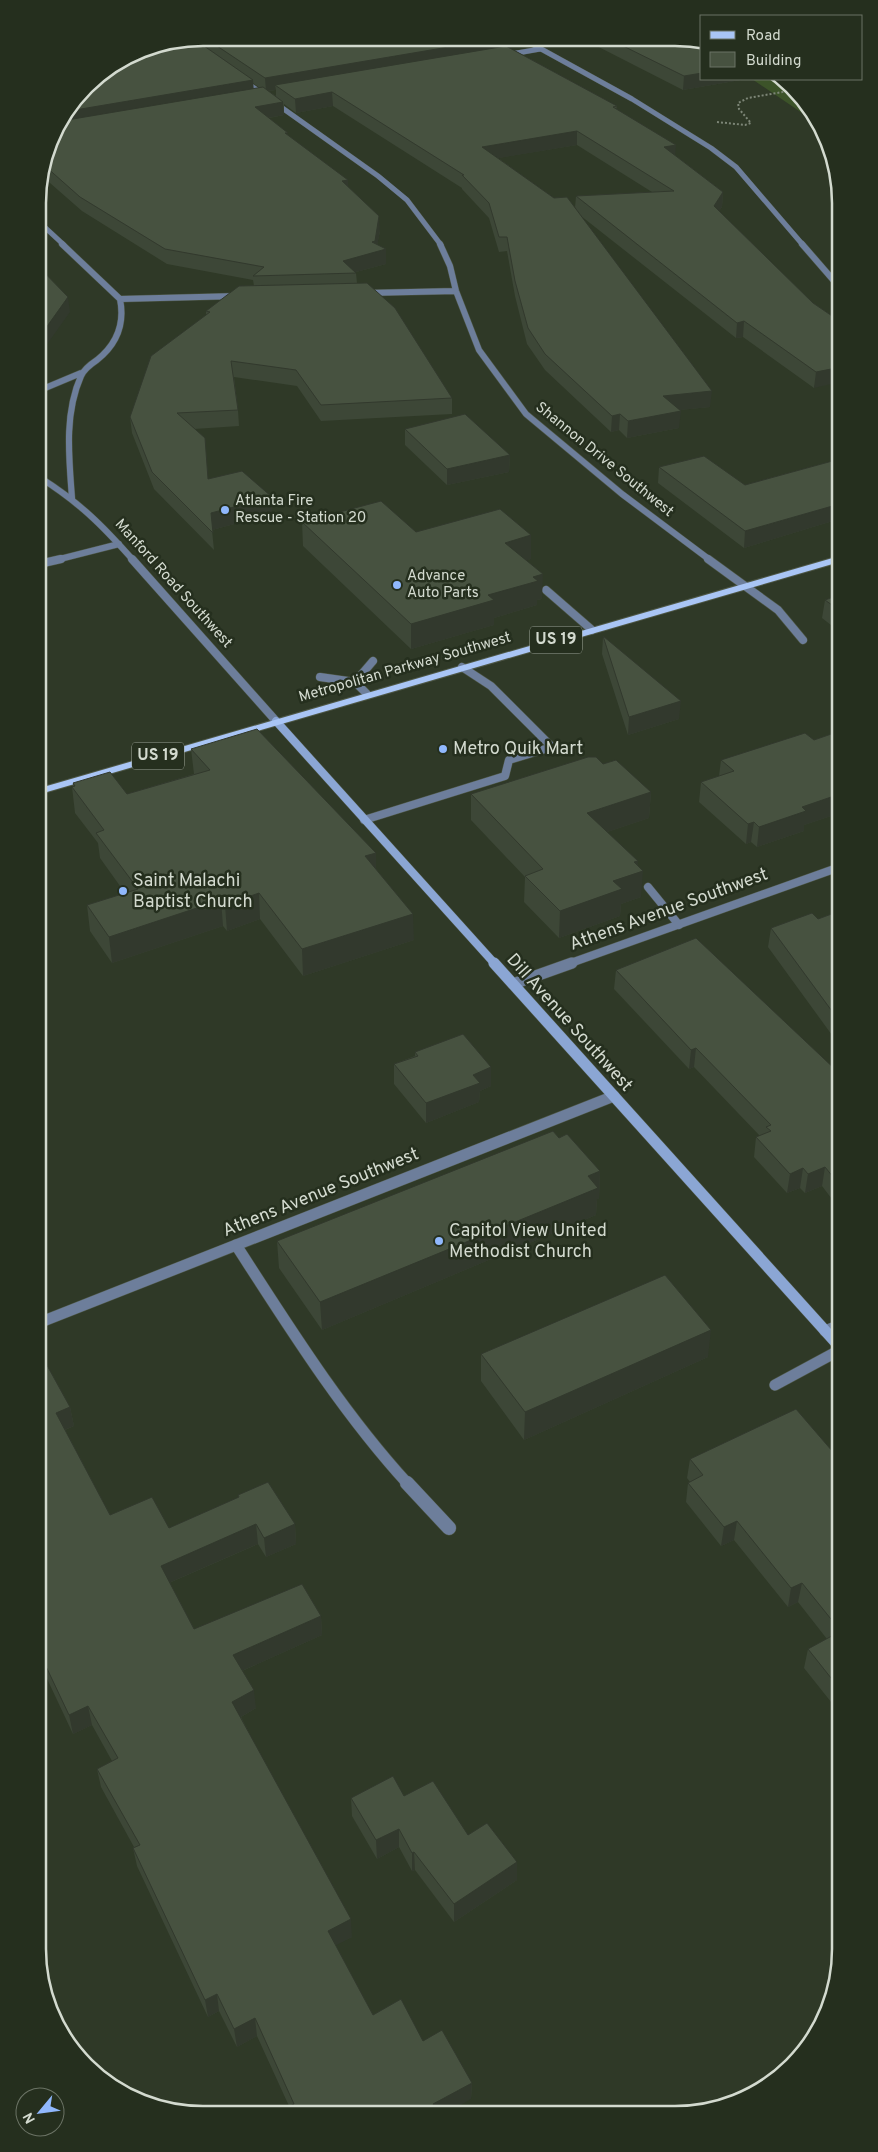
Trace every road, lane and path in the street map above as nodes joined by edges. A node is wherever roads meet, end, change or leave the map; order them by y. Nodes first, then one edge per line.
1 (534, 46) edge
2 (540, 49) junction
3 (502, 55) edge
4 (234, 74) edge
5 (785, 91) edge
6 (275, 94) edge
7 (266, 96) junction
8 (257, 98) edge
9 (709, 122) dead end
10 (47, 230) edge
11 (832, 278) edge
12 (456, 291) junction
13 (356, 294) edge
14 (250, 296) edge
15 (120, 299) junction
16 (81, 373) junction
17 (47, 387) edge
18 (47, 482) edge
19 (72, 498) junction
20 (119, 544) junction
21 (832, 561) edge
22 (47, 562) edge
23 (745, 586) junction
24 (546, 590) dead end
25 (592, 630) junction
26 (803, 640) dead end
27 (373, 661) dead end
28 (462, 667) junction
29 (320, 676) dead end
30 (355, 682) junction
31 (367, 694) junction
32 (276, 721) junction
33 (47, 789) edge
34 (364, 820) junction
35 (832, 870) edge
36 (648, 887) dead end
37 (679, 925) junction
38 (513, 984) junction
39 (614, 1096) junction
40 (236, 1245) junction
41 (46, 1320) edge
42 (831, 1329) edge
43 (826, 1331) junction
44 (831, 1338) edge
45 (831, 1355) edge
46 (775, 1385) dead end
47 (450, 1528) dead end

1 - 2 street
2 - 3 street
2 - 11 street
4 - 7 street, Shannon Drive Southwest
5 - 9 path
6 - 7 street
7 - 8 street
7 - 12 street, Shannon Drive Southwest
10 - 15 street
12 - 13 street
12 - 23 street, Shannon Drive Southwest
14 - 15 street
15 - 16 street
16 - 17 street
16 - 19 street
18 - 19 street, Manford Road Southwest
19 - 20 street, Manford Road Southwest
20 - 22 street
20 - 32 street, Manford Road Southwest
21 - 23 main road, Metropolitan Parkway Southwest / US 19
23 - 25 main road, Metropolitan Parkway Southwest / US 19
23 - 26 street, Shannon Drive Southwest
24 - 25 street
25 - 28 main road, Metropolitan Parkway Southwest / US 19
27 - 30 street
28 - 31 main road, Metropolitan Parkway Southwest / US 19
28 - 34 street
29 - 30 street
30 - 31 street
31 - 32 main road, Metropolitan Parkway Southwest / US 19
32 - 33 main road, Metropolitan Parkway Southwest / US 19
32 - 34 main road, Dill Avenue Southwest
34 - 38 main road, Dill Avenue Southwest
35 - 37 street, Athens Avenue Southwest
36 - 37 street
37 - 38 street, Athens Avenue Southwest
38 - 39 main road, Dill Avenue Southwest
39 - 40 street, Athens Avenue Southwest
39 - 43 main road, Dill Avenue Southwest
40 - 41 street, Athens Avenue Southwest
40 - 47 street
42 - 43 street
43 - 44 main road, Dill Avenue Southwest
45 - 46 street

